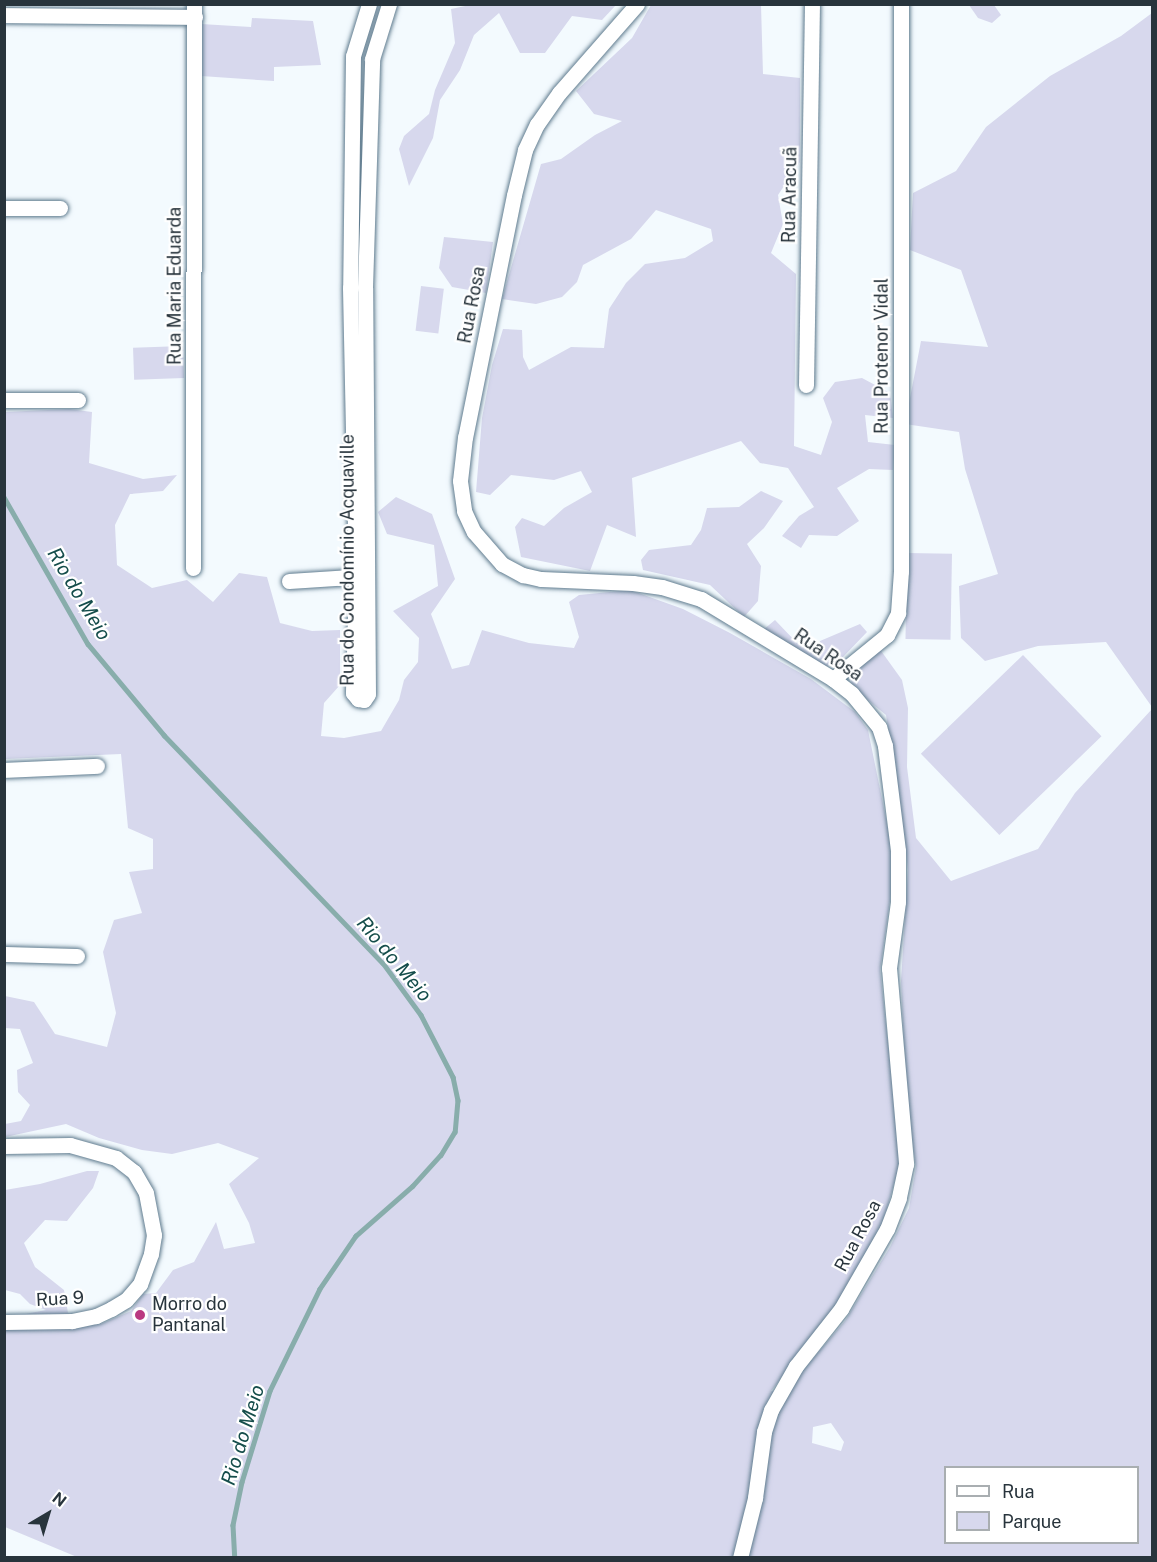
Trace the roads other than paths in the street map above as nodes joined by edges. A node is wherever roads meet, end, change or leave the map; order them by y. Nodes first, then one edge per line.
1 (369, 4) edge
2 (389, 4) edge
3 (637, 4) edge
4 (812, 4) edge
5 (901, 4) edge
6 (195, 10) edge
7 (4, 15) edge
8 (370, 142) junction
9 (352, 143) junction
10 (4, 208) edge
11 (60, 208) dead end
12 (358, 288) junction
13 (806, 385) dead end
14 (4, 400) edge
15 (78, 400) dead end
16 (193, 568) dead end
17 (362, 576) junction
18 (289, 581) dead end
19 (833, 680) junction
20 (97, 766) dead end
21 (4, 770) edge
22 (4, 954) edge
23 (77, 956) dead end
24 (4, 1146) edge
25 (4, 1322) edge
26 (740, 1557) edge

1 - 9 street, Rua do Condomínio Acquaville
2 - 8 street, Rua do Condomínio Acquaville
3 - 19 street, Rua Rosa
4 - 13 street, Rua Aracuã
5 - 19 street, Rua Protenor Vidal
6 - 7 street
6 - 16 street, Rua Maria Eduarda
8 - 9 street
8 - 12 street, Rua do Condomínio Acquaville
9 - 12 street, Rua do Condomínio Acquaville
10 - 11 street
12 - 17 street, Rua do Condomínio Acquaville
14 - 15 street
17 - 17 street, Rua do Condomínio Acquaville
17 - 18 street
19 - 26 street, Rua Rosa
20 - 21 street
22 - 23 street
24 - 25 street, Rua 9

